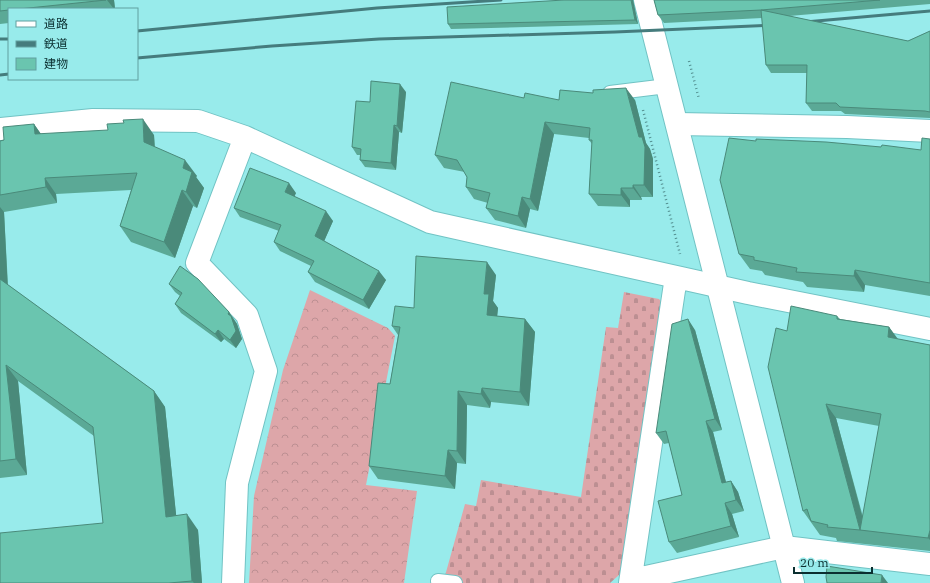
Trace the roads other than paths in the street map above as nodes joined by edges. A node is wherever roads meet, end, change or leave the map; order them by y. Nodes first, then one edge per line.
1 (645, 0) edge
2 (667, 86) junction
3 (596, 94) edge
4 (677, 124) junction
5 (0, 129) edge
6 (930, 130) edge
7 (245, 137) junction
8 (676, 277) junction
9 (717, 286) junction
10 (930, 329) edge
11 (784, 547) junction
12 (930, 564) edge
13 (438, 580) dead end
14 (233, 583) edge
15 (455, 583) edge
16 (631, 583) edge
17 (793, 583) edge

1 - 2 street
2 - 3 lane
2 - 4 street
4 - 6 street
4 - 9 street
5 - 7 street
7 - 8 street
7 - 14 street
8 - 9 street
8 - 16 street
9 - 10 street
9 - 11 street
11 - 12 street
11 - 16 street
11 - 17 street
13 - 15 lane

